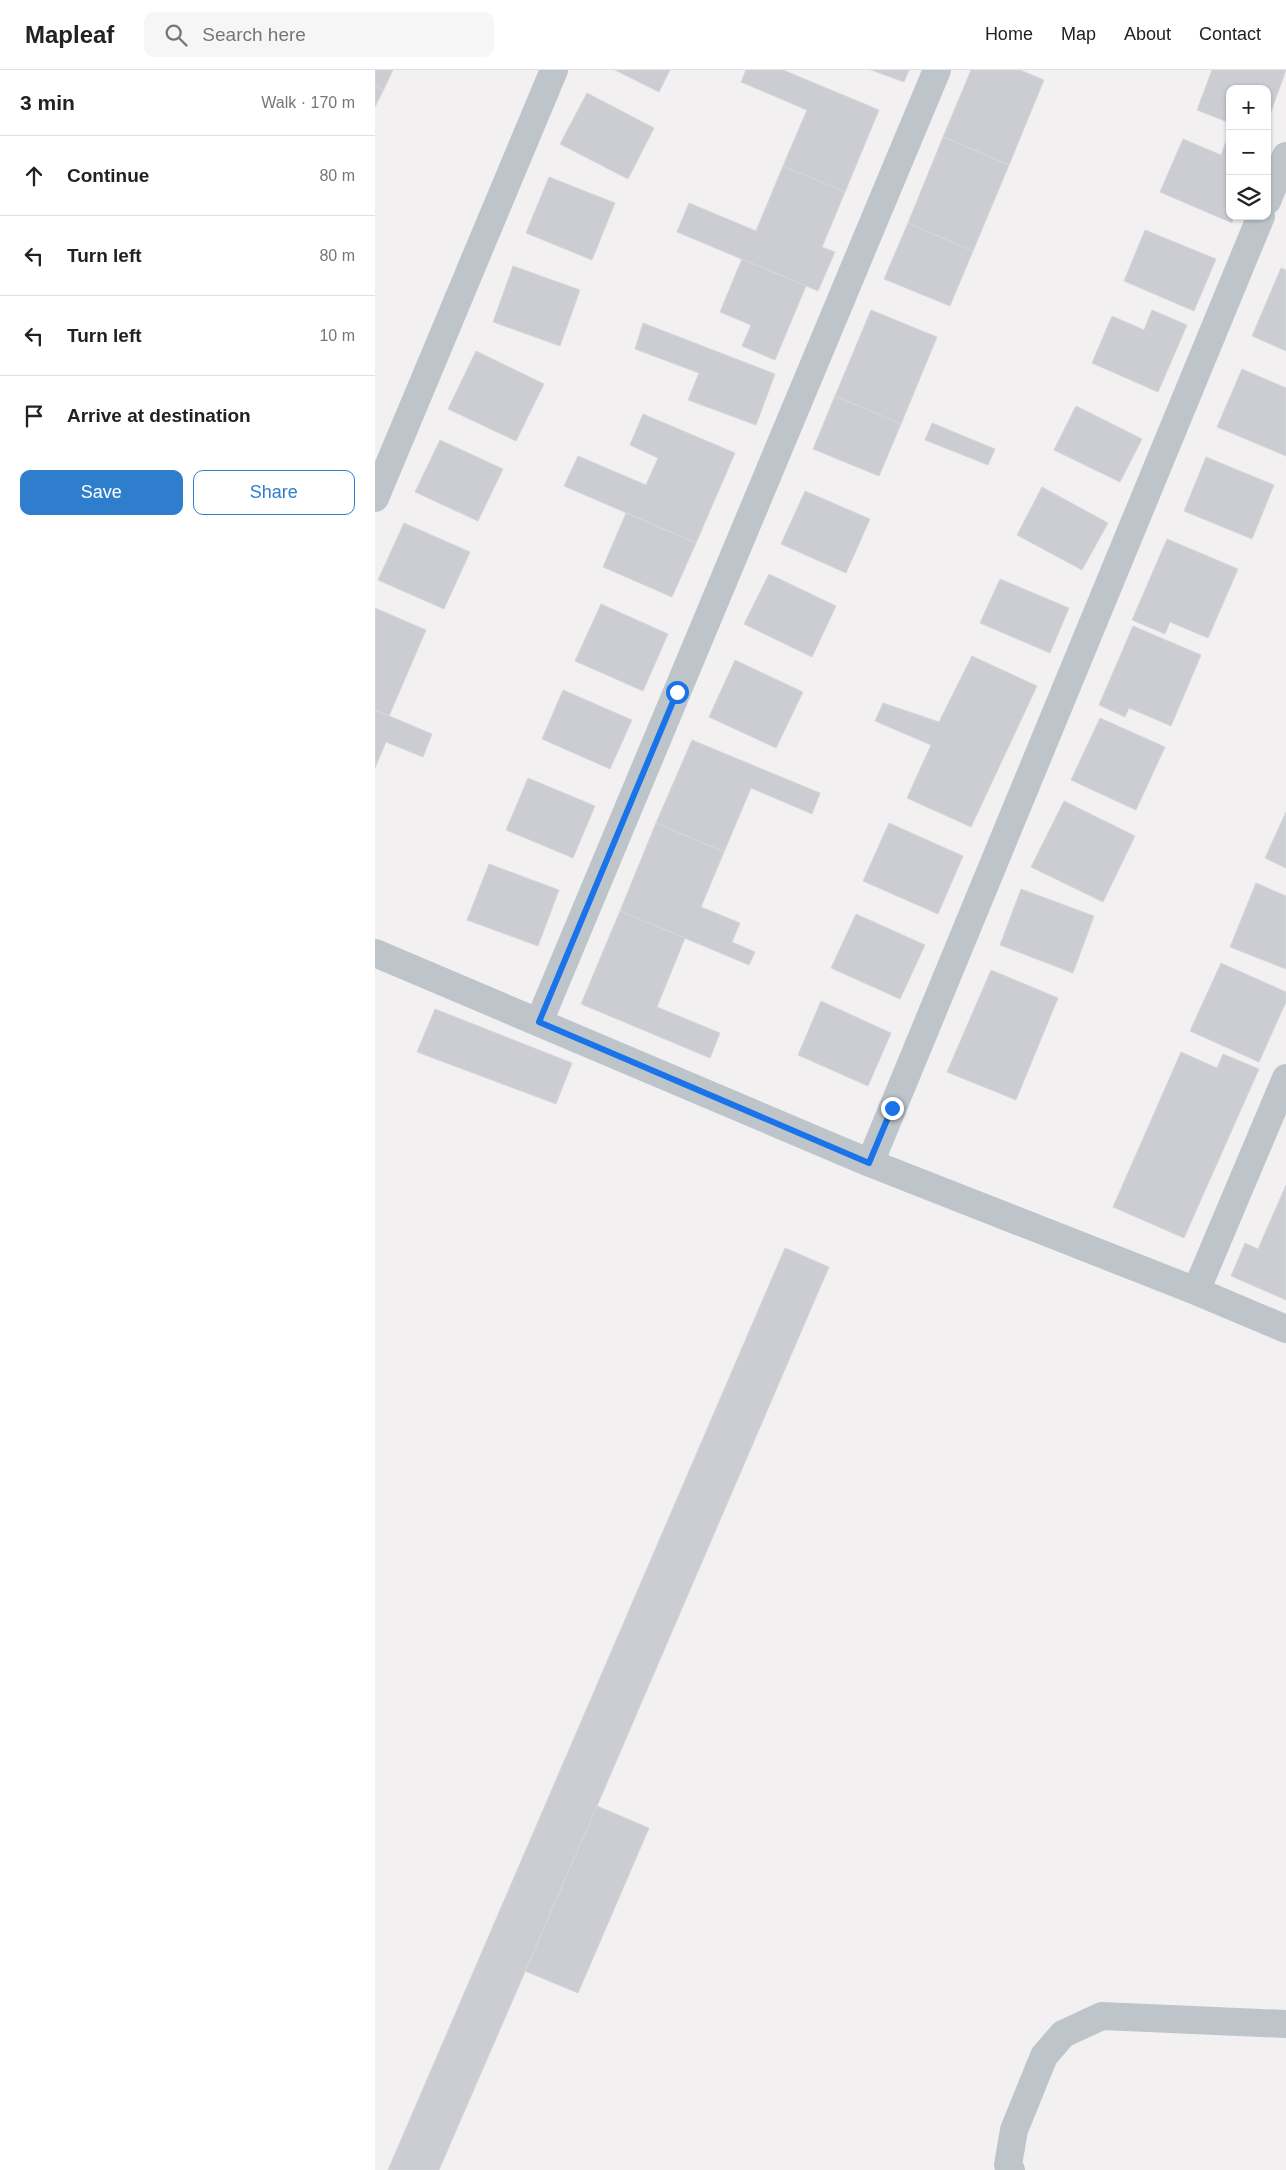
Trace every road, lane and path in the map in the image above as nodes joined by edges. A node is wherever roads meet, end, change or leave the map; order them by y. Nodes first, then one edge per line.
1 (554, 70) edge
2 (937, 70) edge
3 (1286, 156) edge
4 (1271, 192) edge
5 (1259, 220) edge
6 (376, 493) edge
7 (375, 953) edge
8 (539, 1022) junction
9 (1286, 1078) edge
10 (869, 1163) junction
11 (1196, 1291) junction
12 (1286, 1329) edge
13 (1286, 2024) edge
14 (1011, 2170) edge

1 - 6 street
2 - 8 street
3 - 4 street
5 - 10 street
7 - 8 street
8 - 10 street
9 - 11 street
10 - 11 street
11 - 12 street
13 - 14 street

